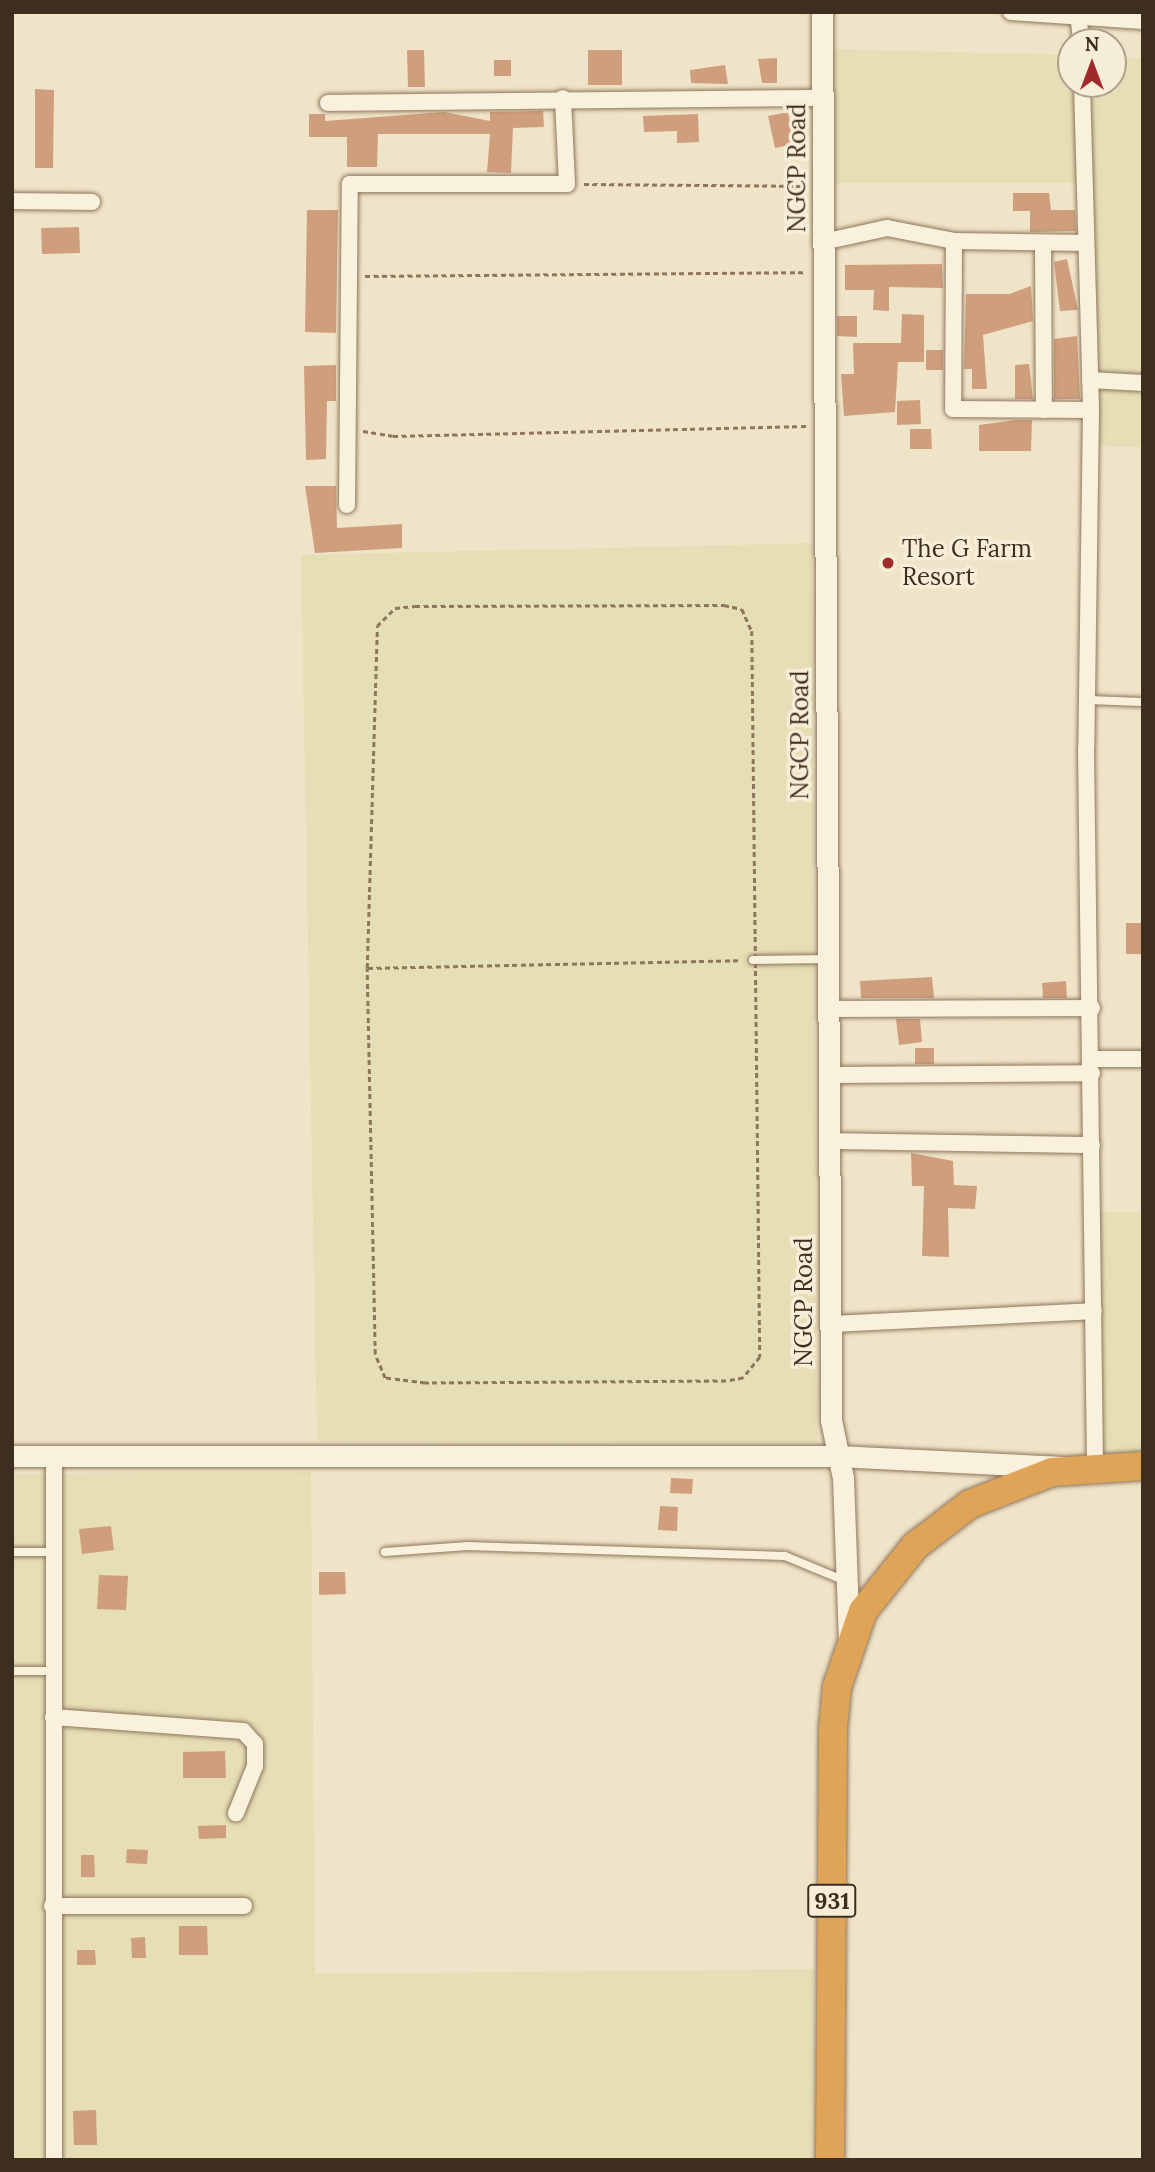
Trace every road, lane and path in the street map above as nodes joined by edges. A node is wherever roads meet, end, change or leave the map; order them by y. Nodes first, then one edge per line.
1 (822, 12) edge
2 (1011, 12) edge
3 (1042, 13) edge
4 (1079, 14) edge
5 (1143, 21) edge
6 (564, 98) junction
7 (823, 98) junction
8 (1082, 98) edge
9 (328, 103) dead end
10 (567, 184) junction
11 (823, 186) junction
12 (12, 201) edge
13 (92, 202) dead end
14 (954, 240) junction
15 (824, 242) junction
16 (1043, 243) junction
17 (1086, 243) junction
18 (824, 272) junction
19 (348, 276) junction
20 (1090, 380) junction
21 (1143, 383) edge
22 (1044, 410) junction
23 (1091, 410) junction
24 (346, 422) junction
25 (825, 426) junction
26 (347, 505) dead end
27 (1086, 700) junction
28 (1143, 702) edge
29 (828, 959) junction
30 (754, 960) junction
31 (367, 968) junction
32 (1092, 1008) junction
33 (828, 1009) junction
34 (1143, 1059) edge
35 (1092, 1066) junction
36 (828, 1075) junction
37 (829, 1141) junction
38 (1092, 1146) junction
39 (1094, 1311) junction
40 (830, 1324) junction
41 (54, 1455) junction
42 (12, 1456) edge
43 (837, 1456) junction
44 (1143, 1466) edge
45 (1085, 1467) junction
46 (12, 1552) edge
47 (53, 1552) junction
48 (384, 1552) dead end
49 (844, 1580) junction
50 (849, 1645) junction
51 (12, 1671) edge
52 (53, 1671) junction
53 (53, 1717) junction
54 (236, 1812) dead end
55 (52, 1906) junction
56 (244, 1906) dead end
57 (54, 2160) edge
58 (830, 2160) edge

1 - 7 main road, NGCP Road
2 - 3 street
3 - 4 street
4 - 5 street
6 - 7 street
6 - 9 street
6 - 10 street
7 - 11 main road, NGCP Road
8 - 17 street
10 - 11 path
10 - 19 street
11 - 15 main road, NGCP Road
12 - 13 street
14 - 15 street
14 - 16 street
14 - 22 street
15 - 18 main road, NGCP Road
16 - 17 street
16 - 22 street
17 - 20 street
18 - 19 path
18 - 25 main road, NGCP Road
19 - 24 street
20 - 21 street
20 - 23 street
22 - 23 street
23 - 27 street
24 - 25 path
24 - 26 street
25 - 29 main road, NGCP Road
27 - 28 lane
27 - 32 street
29 - 30 lane
29 - 33 main road, NGCP Road
30 - 31 path
30 - 31 path
30 - 31 path
32 - 33 street
32 - 35 street
33 - 36 main road, NGCP Road
34 - 35 street
35 - 36 street
35 - 38 street
36 - 37 main road, NGCP Road
37 - 38 street
37 - 40 main road, NGCP Road
38 - 39 street
39 - 40 street
39 - 45 street
40 - 43 main road, NGCP Road
41 - 42 main road
41 - 43 main road
41 - 47 street
43 - 45 main road
43 - 49 main road, NGCP Road
44 - 45 highway, 931
45 - 50 highway, 931
46 - 47 lane
47 - 52 street
48 - 49 lane
49 - 50 main road, NGCP Road
50 - 58 highway, 931
51 - 52 lane
52 - 53 street
53 - 54 street
53 - 55 street
55 - 56 street
55 - 57 street

